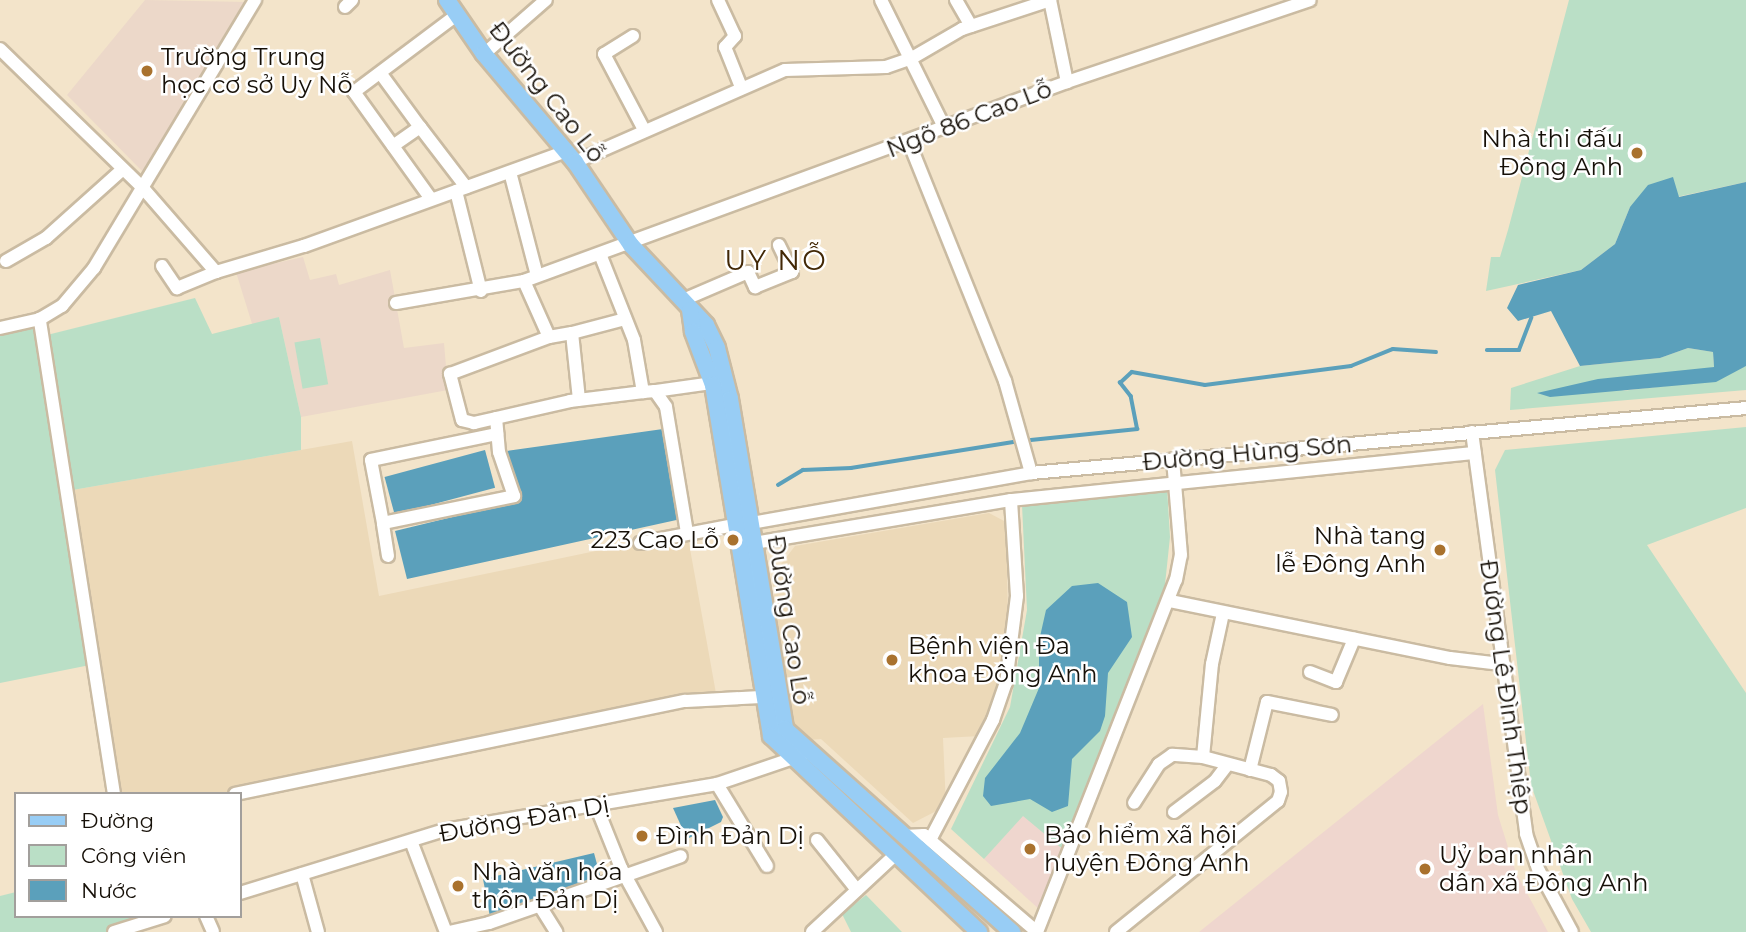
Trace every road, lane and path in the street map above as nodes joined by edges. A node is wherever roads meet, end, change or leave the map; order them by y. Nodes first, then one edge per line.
1 (255, 0) edge
2 (447, 0) edge
3 (546, 0) edge
4 (718, 0) edge
5 (881, 0) edge
6 (956, 0) edge
7 (1050, 0) edge
8 (1310, 0) edge
9 (458, 14) junction
10 (971, 26) junction
11 (633, 36) dead end
12 (0, 49) edge
13 (484, 54) junction
14 (912, 58) junction
15 (381, 74) junction
16 (1067, 82) junction
17 (741, 87) junction
18 (420, 127) junction
19 (945, 129) junction
20 (644, 130) junction
21 (909, 142) junction
22 (393, 146) junction
23 (569, 157) junction
24 (123, 169) junction
25 (510, 172) junction
26 (142, 187) junction
27 (461, 189) junction
28 (431, 200) junction
29 (631, 245) junction
30 (779, 245) dead end
31 (600, 254) junction
32 (6, 261) dead end
33 (162, 266) dead end
34 (216, 272) junction
35 (537, 276) junction
36 (524, 281) junction
37 (481, 291) junction
38 (396, 303) dead end
39 (686, 305) junction
40 (625, 318) junction
41 (40, 319) junction
42 (0, 328) edge
43 (572, 333) junction
44 (549, 337) junction
45 (712, 383) junction
46 (649, 391) junction
47 (579, 400) junction
48 (1746, 408) edge
49 (496, 418) junction
50 (1472, 432) junction
51 (497, 434) junction
52 (1475, 453) junction
53 (1173, 459) junction
54 (1031, 473) junction
55 (1175, 480) junction
56 (1011, 500) junction
57 (383, 523) junction
58 (743, 524) junction
59 (687, 532) junction
60 (640, 543) dead end
61 (754, 543) junction
62 (388, 556) dead end
63 (1170, 601) junction
64 (1223, 612) junction
65 (1354, 639) junction
66 (1500, 664) junction
67 (1310, 672) dead end
68 (761, 697) junction
69 (1332, 715) dead end
70 (802, 755) junction
71 (1203, 757) junction
72 (1227, 765) junction
73 (1250, 769) junction
74 (717, 784) junction
75 (114, 792) edge
76 (242, 793) edge
77 (1134, 803) dead end
78 (597, 808) junction
79 (1174, 812) dead end
80 (904, 836) junction
81 (817, 840) dead end
82 (930, 840) junction
83 (411, 841) junction
84 (897, 853) junction
85 (681, 856) dead end
86 (767, 866) dead end
87 (623, 872) junction
88 (302, 874) junction
89 (857, 890) junction
90 (242, 892) edge
91 (988, 900) junction
92 (540, 906) junction
93 (153, 918) edge
94 (134, 921) edge
95 (114, 932) edge
96 (318, 932) edge
97 (447, 932) edge
98 (556, 932) edge
99 (656, 932) edge
100 (812, 932) edge
101 (979, 932) edge
102 (1012, 932) edge
103 (1037, 932) edge
104 (1116, 932) edge
105 (1572, 932) edge

1 - 26 street
2 - 9 main road, Đường Cao Lỗ
3 - 13 street
4 - 17 street
5 - 14 street
6 - 10 street
7 - 10 street
7 - 16 street
8 - 16 street, Ngõ 86 Cao Lỗ
9 - 13 main road, Đường Cao Lỗ
9 - 15 street
10 - 14 street
11 - 20 street
12 - 24 street
13 - 23 main road, Đường Cao Lỗ
14 - 17 street
14 - 19 street
15 - 18 street
15 - 22 street
16 - 19 street, Ngõ 86 Cao Lỗ
17 - 20 street
18 - 22 street
18 - 27 street
19 - 21 street, Ngõ 86 Cao Lỗ
20 - 23 street
21 - 29 street, Ngõ 86 Cao Lỗ
21 - 54 street
22 - 28 street
23 - 25 street
23 - 29 main road, Đường Cao Lỗ
24 - 26 street
24 - 32 street
25 - 27 street
25 - 35 street
26 - 34 street
26 - 41 street
27 - 28 street
27 - 37 street
28 - 34 street
29 - 31 street, Ngõ 86 Cao Lỗ
29 - 39 main road, Đường Cao Lỗ
30 - 39 street
31 - 35 street, Ngõ 86 Cao Lỗ
31 - 40 street
33 - 34 street
35 - 36 street, Ngõ 86 Cao Lỗ
36 - 37 street, Ngõ 86 Cao Lỗ
36 - 44 street
37 - 38 street, Ngõ 86 Cao Lỗ
39 - 45 main road, Đường Cao Lỗ
39 - 58 main road, Đường Cao Lỗ
40 - 43 street
40 - 46 street
41 - 42 street
41 - 75 street
43 - 44 street
43 - 47 street
44 - 49 street
45 - 46 street
45 - 58 main road, Đường Cao Lỗ
46 - 47 street
46 - 59 street
47 - 49 street
48 - 50 street, Đường Hùng Sơn
49 - 51 street
50 - 52 street, Đường Lê Đình Thiệp
50 - 53 street, Đường Hùng Sơn
51 - 57 street
51 - 57 street
52 - 55 street
52 - 66 street, Đường Lê Đình Thiệp
53 - 54 street, Đường Hùng Sơn
53 - 55 street
54 - 58 street, Đường Hùng Sơn
55 - 56 street
55 - 63 street
56 - 61 street
56 - 82 street
57 - 62 street
58 - 59 street, Đường Hùng Sơn
58 - 61 main road, Đường Cao Lỗ
58 - 68 main road, Đường Cao Lỗ
59 - 60 street, Đường Hùng Sơn
61 - 70 main road, Đường Cao Lỗ
63 - 64 street
63 - 103 street
64 - 65 street
64 - 71 street
65 - 66 street
65 - 67 street
66 - 105 street, Đường Lê Đình Thiệp
68 - 70 main road, Đường Cao Lỗ
68 - 76 street
69 - 73 street
70 - 74 street, Đường Đản Dị
70 - 80 main road, Đường Cao Lỗ
70 - 84 main road, Đường Cao Lỗ
71 - 72 street
71 - 77 street
72 - 73 street
72 - 79 street
73 - 104 street
74 - 78 street, Đường Đản Dị
74 - 86 street
78 - 83 street, Đường Đản Dị
78 - 87 street
80 - 82 street
80 - 91 main road, Đường Cao Lỗ
81 - 89 street
82 - 91 street
83 - 88 street, Đường Đản Dị
83 - 97 street
84 - 89 street
84 - 101 main road, Đường Cao Lỗ
85 - 87 street
87 - 92 street
87 - 99 street
88 - 90 street, Đường Đản Dị
88 - 96 street
89 - 100 street
91 - 102 main road, Đường Cao Lỗ
91 - 103 street
92 - 97 street
92 - 98 street
93 - 94 street
94 - 95 street

